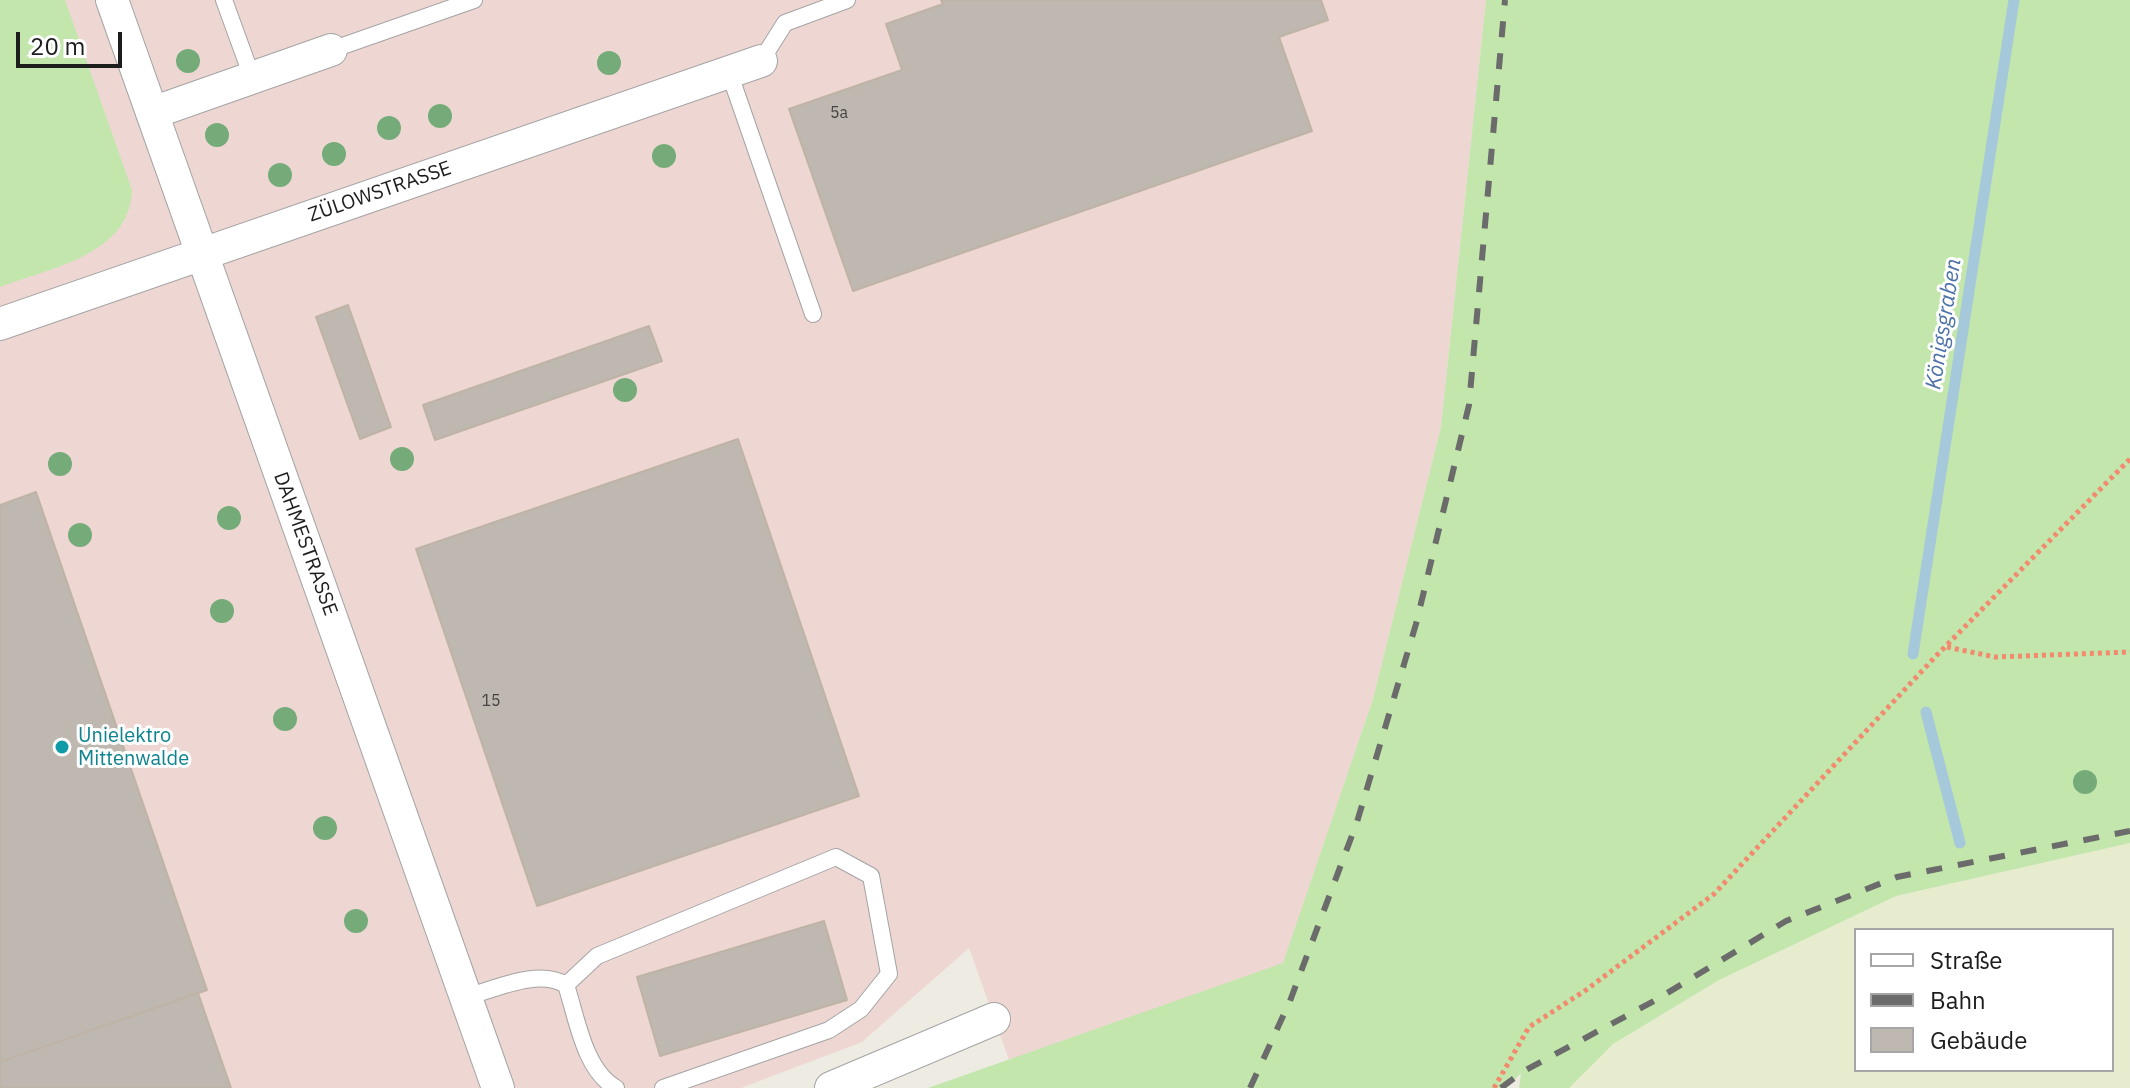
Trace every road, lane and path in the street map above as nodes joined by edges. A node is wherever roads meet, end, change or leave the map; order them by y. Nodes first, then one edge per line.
1 (112, 0) edge
2 (224, 0) edge
3 (474, 0) edge
4 (847, 0) edge
5 (331, 50) joint
6 (761, 61) joint
7 (729, 72) junction
8 (252, 77) junction
9 (152, 113) junction
10 (201, 253) junction
11 (813, 314) dead end
12 (0, 324) edge
13 (2130, 459) edge
14 (1946, 646) junction
15 (2130, 652) edge
16 (566, 985) junction
17 (466, 997) junction
18 (994, 1019) dead end
19 (498, 1088) edge
20 (616, 1088) edge
21 (663, 1088) edge
22 (831, 1088) edge
23 (1494, 1088) edge

1 - 9 street, DAHMESTRASSE
2 - 8 lane
3 - 5 lane
4 - 6 lane
5 - 8 street
6 - 7 street, ZÜLOWSTRASSE
7 - 10 street, ZÜLOWSTRASSE
7 - 11 lane
8 - 9 street
9 - 10 street, DAHMESTRASSE
10 - 12 street, ZÜLOWSTRASSE
10 - 17 street, DAHMESTRASSE
13 - 14 path
14 - 15 path
14 - 23 path
16 - 17 lane
16 - 20 lane
16 - 21 lane
17 - 19 street, DAHMESTRASSE
18 - 22 street

